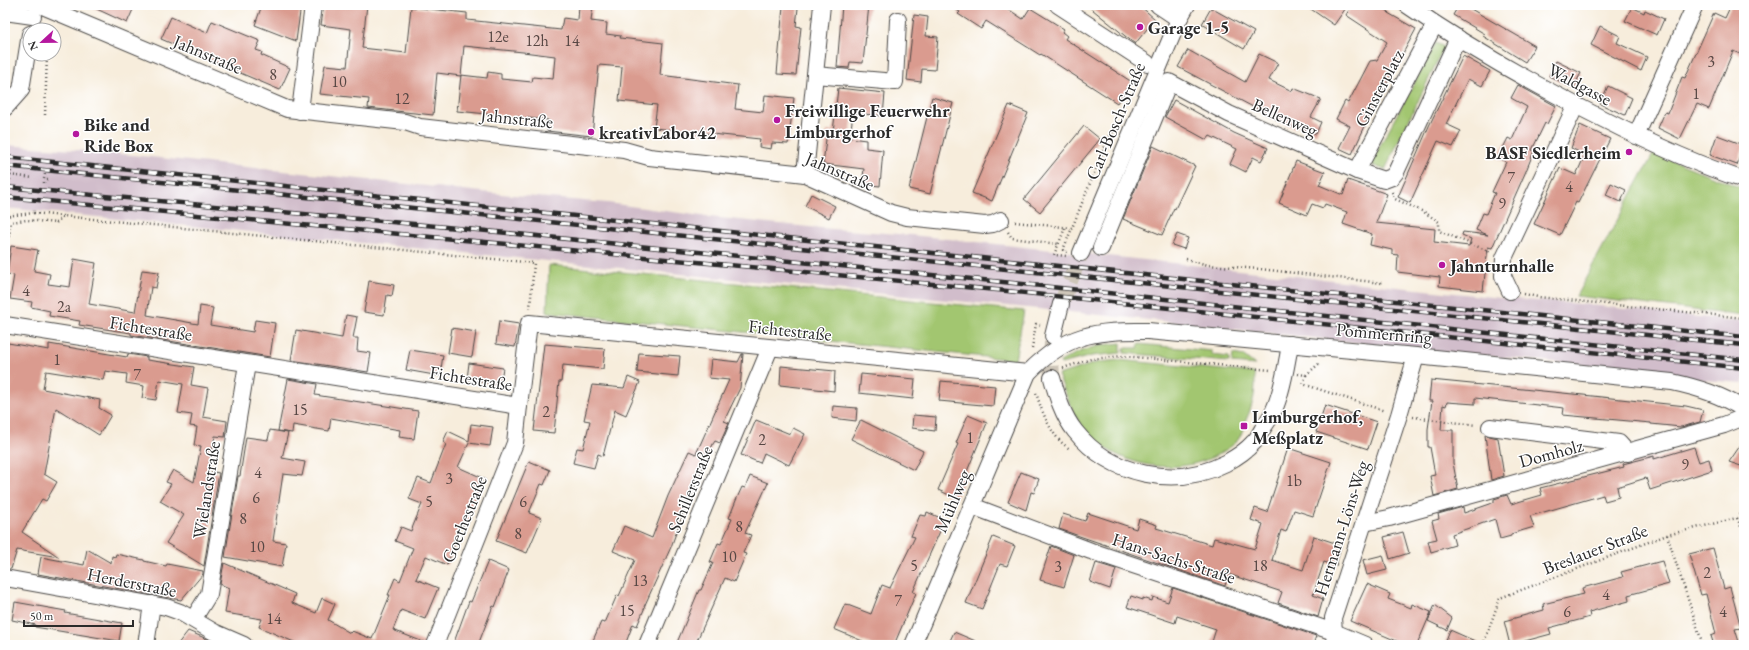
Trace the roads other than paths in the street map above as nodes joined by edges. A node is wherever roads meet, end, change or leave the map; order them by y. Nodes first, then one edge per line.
1 (313, 5) edge
2 (822, 5) edge
3 (1058, 5) edge
4 (1158, 5) edge
5 (1187, 5) edge
6 (1407, 5) edge
7 (1695, 5) edge
8 (5, 12) edge
9 (34, 14) edge
10 (1430, 15) edge
11 (898, 20) dead end
12 (1179, 20) junction
13 (1458, 38) junction
14 (26, 62) edge
15 (1147, 63) dead end
16 (815, 75) junction
17 (1169, 82) joint
18 (1576, 105) junction
19 (5, 108) edge
20 (300, 111) junction
21 (1636, 136) junction
22 (1357, 171) junction
23 (805, 174) junction
24 (1744, 180) edge
25 (1001, 220) road end
26 (1101, 248) dead end
27 (1075, 253) tunnel mouth
28 (1510, 291) road end
29 (1060, 304) tunnel mouth
30 (5, 325) edge
31 (1048, 331) tunnel mouth
32 (1290, 344) junction
33 (770, 348) junction
34 (1416, 356) junction
35 (247, 364) junction
36 (1028, 373) junction
37 (1056, 373) tunnel mouth
38 (519, 406) junction
39 (1744, 409) edge
40 (1744, 414) edge
41 (1490, 427) road end
42 (1628, 453) junction
43 (972, 506) junction
44 (1364, 523) junction
45 (5, 578) edge
46 (152, 604) junction
47 (194, 618) junction
48 (1335, 638) edge
49 (146, 645) edge
50 (244, 645) edge
51 (436, 645) edge
52 (647, 645) edge
53 (913, 645) edge
54 (1365, 645) edge

1 - 20 street
2 - 16 street
3 - 15 street
4 - 12 street
5 - 12 street, Carl-Bosch-Straße
6 - 10 street, Waldgasse
7 - 21 street
8 - 9 street, Jahnstraße
9 - 20 street, Jahnstraße
10 - 13 street, Waldgasse
10 - 22 street, Ginsterplatz
11 - 16 street
12 - 27 street, Carl-Bosch-Straße
13 - 18 street, Waldgasse
13 - 22 street, Bellenweg
14 - 19 street
16 - 23 street
17 - 22 street, Bellenweg
17 - 26 street, Carl-Bosch-Straße
18 - 21 street, Waldgasse
18 - 28 street
20 - 23 street, Jahnstraße
21 - 24 street, Waldgasse
23 - 25 street, Jahnstraße
29 - 31 street
30 - 35 street, Fichtestraße
32 - 34 street, Pommernring
32 - 36 street, Pommernring
32 - 37 street
33 - 36 street, Fichtestraße
33 - 38 street, Fichtestraße
33 - 52 street, Schillerstraße
34 - 39 street, Pommernring
34 - 44 street, Hermann-Löns-Weg
35 - 38 street, Fichtestraße
35 - 47 street, Wielandstraße
36 - 43 street, Mühlweg
38 - 51 street, Goethestraße
40 - 42 street, Domholz
41 - 42 street
42 - 44 street, Domholz
43 - 48 street, Hans-Sachs-Straße
43 - 53 street, Mühlweg
44 - 48 street, Hermann-Löns-Weg
45 - 46 street, Herderstraße
46 - 47 street, Herderstraße
46 - 49 street
47 - 50 street, Herderstraße
48 - 54 street, Hans-Sachs-Straße

